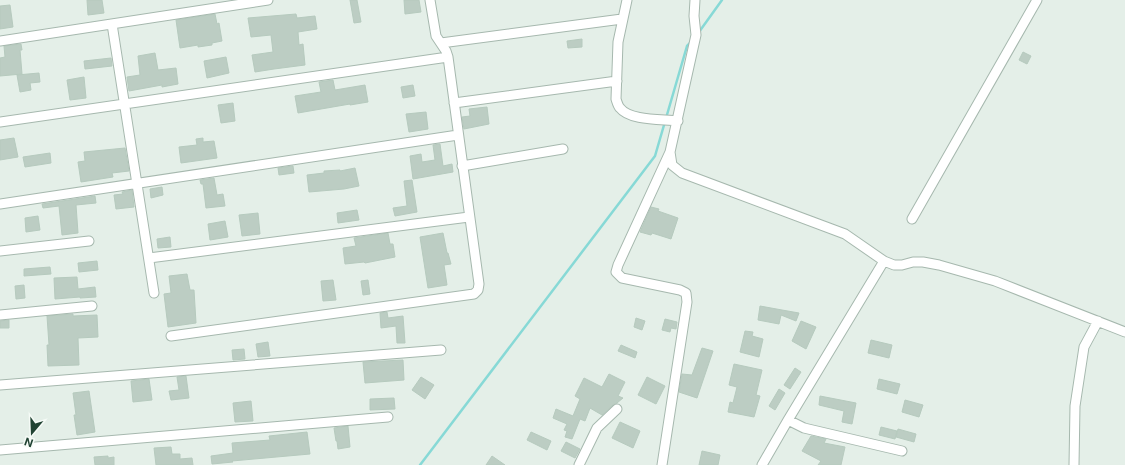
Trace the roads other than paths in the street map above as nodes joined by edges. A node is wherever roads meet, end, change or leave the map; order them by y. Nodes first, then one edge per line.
1 (268, 0) edge
2 (430, 0) edge
3 (627, 0) edge
4 (695, 0) edge
5 (1037, 0) edge
6 (222, 3) edge
7 (622, 19) junction
8 (112, 24) junction
9 (0, 41) edge
10 (441, 43) junction
11 (448, 57) junction
12 (617, 80) junction
13 (454, 103) junction
14 (125, 105) junction
15 (678, 121) junction
16 (0, 122) edge
17 (458, 135) junction
18 (563, 149) dead end
19 (670, 152) junction
20 (462, 166) junction
21 (137, 184) junction
22 (0, 204) edge
23 (470, 217) junction
24 (912, 219) dead end
25 (89, 242) dead end
26 (0, 252) edge
27 (149, 258) junction
28 (884, 261) junction
29 (154, 293) dead end
30 (92, 306) dead end
31 (0, 315) edge
32 (1098, 321) junction
33 (1125, 332) edge
34 (171, 336) dead end
35 (441, 350) dead end
36 (0, 385) edge
37 (617, 409) dead end
38 (388, 417) dead end
39 (788, 420) junction
40 (0, 450) edge
41 (902, 451) dead end
42 (579, 465) edge
43 (662, 465) edge
44 (762, 465) edge
45 (1074, 465) edge

1 - 6 street
2 - 10 street
3 - 7 street
4 - 15 street
5 - 24 street
6 - 8 street
7 - 10 street
7 - 12 street
8 - 9 street
8 - 14 street
10 - 11 street
11 - 13 street
11 - 14 street
12 - 13 street
12 - 15 street
13 - 17 street
14 - 16 street
14 - 21 street
15 - 19 street
17 - 20 street
17 - 21 street
18 - 20 street
19 - 28 street
19 - 43 street
20 - 23 street
21 - 22 street
21 - 27 street
23 - 27 street
23 - 34 street
25 - 26 street
27 - 29 street
28 - 32 street
28 - 39 street
30 - 31 street
32 - 33 street
32 - 45 street
35 - 36 street
37 - 42 street
38 - 40 street
39 - 41 street
39 - 44 street

